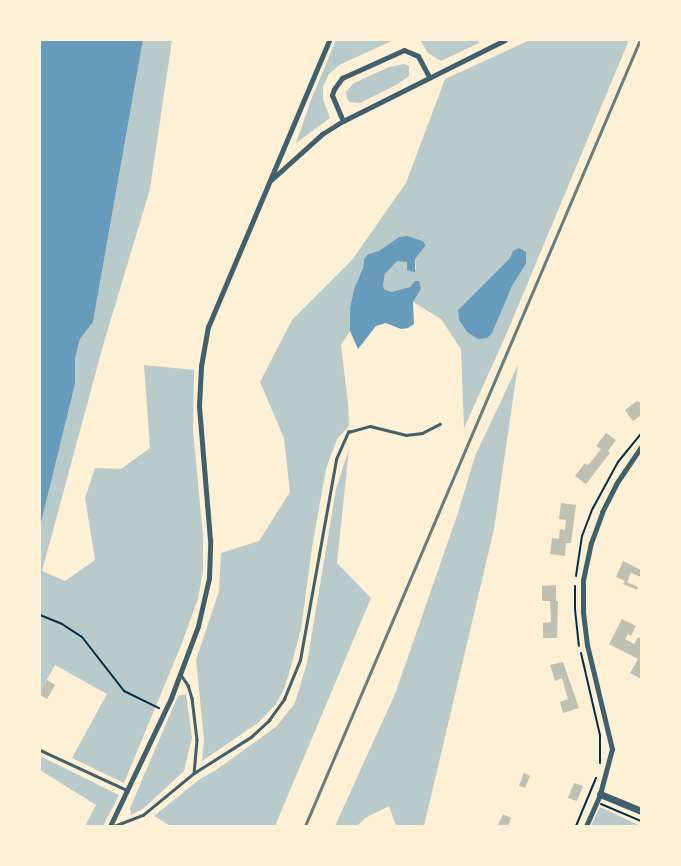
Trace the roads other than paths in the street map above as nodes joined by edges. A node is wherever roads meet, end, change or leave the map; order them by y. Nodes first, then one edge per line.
1 (329, 40) edge
2 (505, 40) edge
3 (429, 77) junction
4 (343, 121) junction
5 (268, 182) junction
6 (440, 424) dead end
7 (641, 447) edge
8 (180, 674) junction
9 (40, 750) edge
10 (194, 773) junction
11 (127, 790) junction
12 (600, 794) junction
13 (641, 811) edge
14 (110, 826) edge
15 (114, 826) edge
16 (586, 826) edge

1 - 5 street
2 - 3 street
3 - 4 street
3 - 4 street
4 - 5 street
5 - 8 street
6 - 10 lane
7 - 12 street
8 - 10 lane
8 - 11 street
9 - 11 lane
10 - 15 lane
11 - 14 street
12 - 13 street
12 - 16 street

